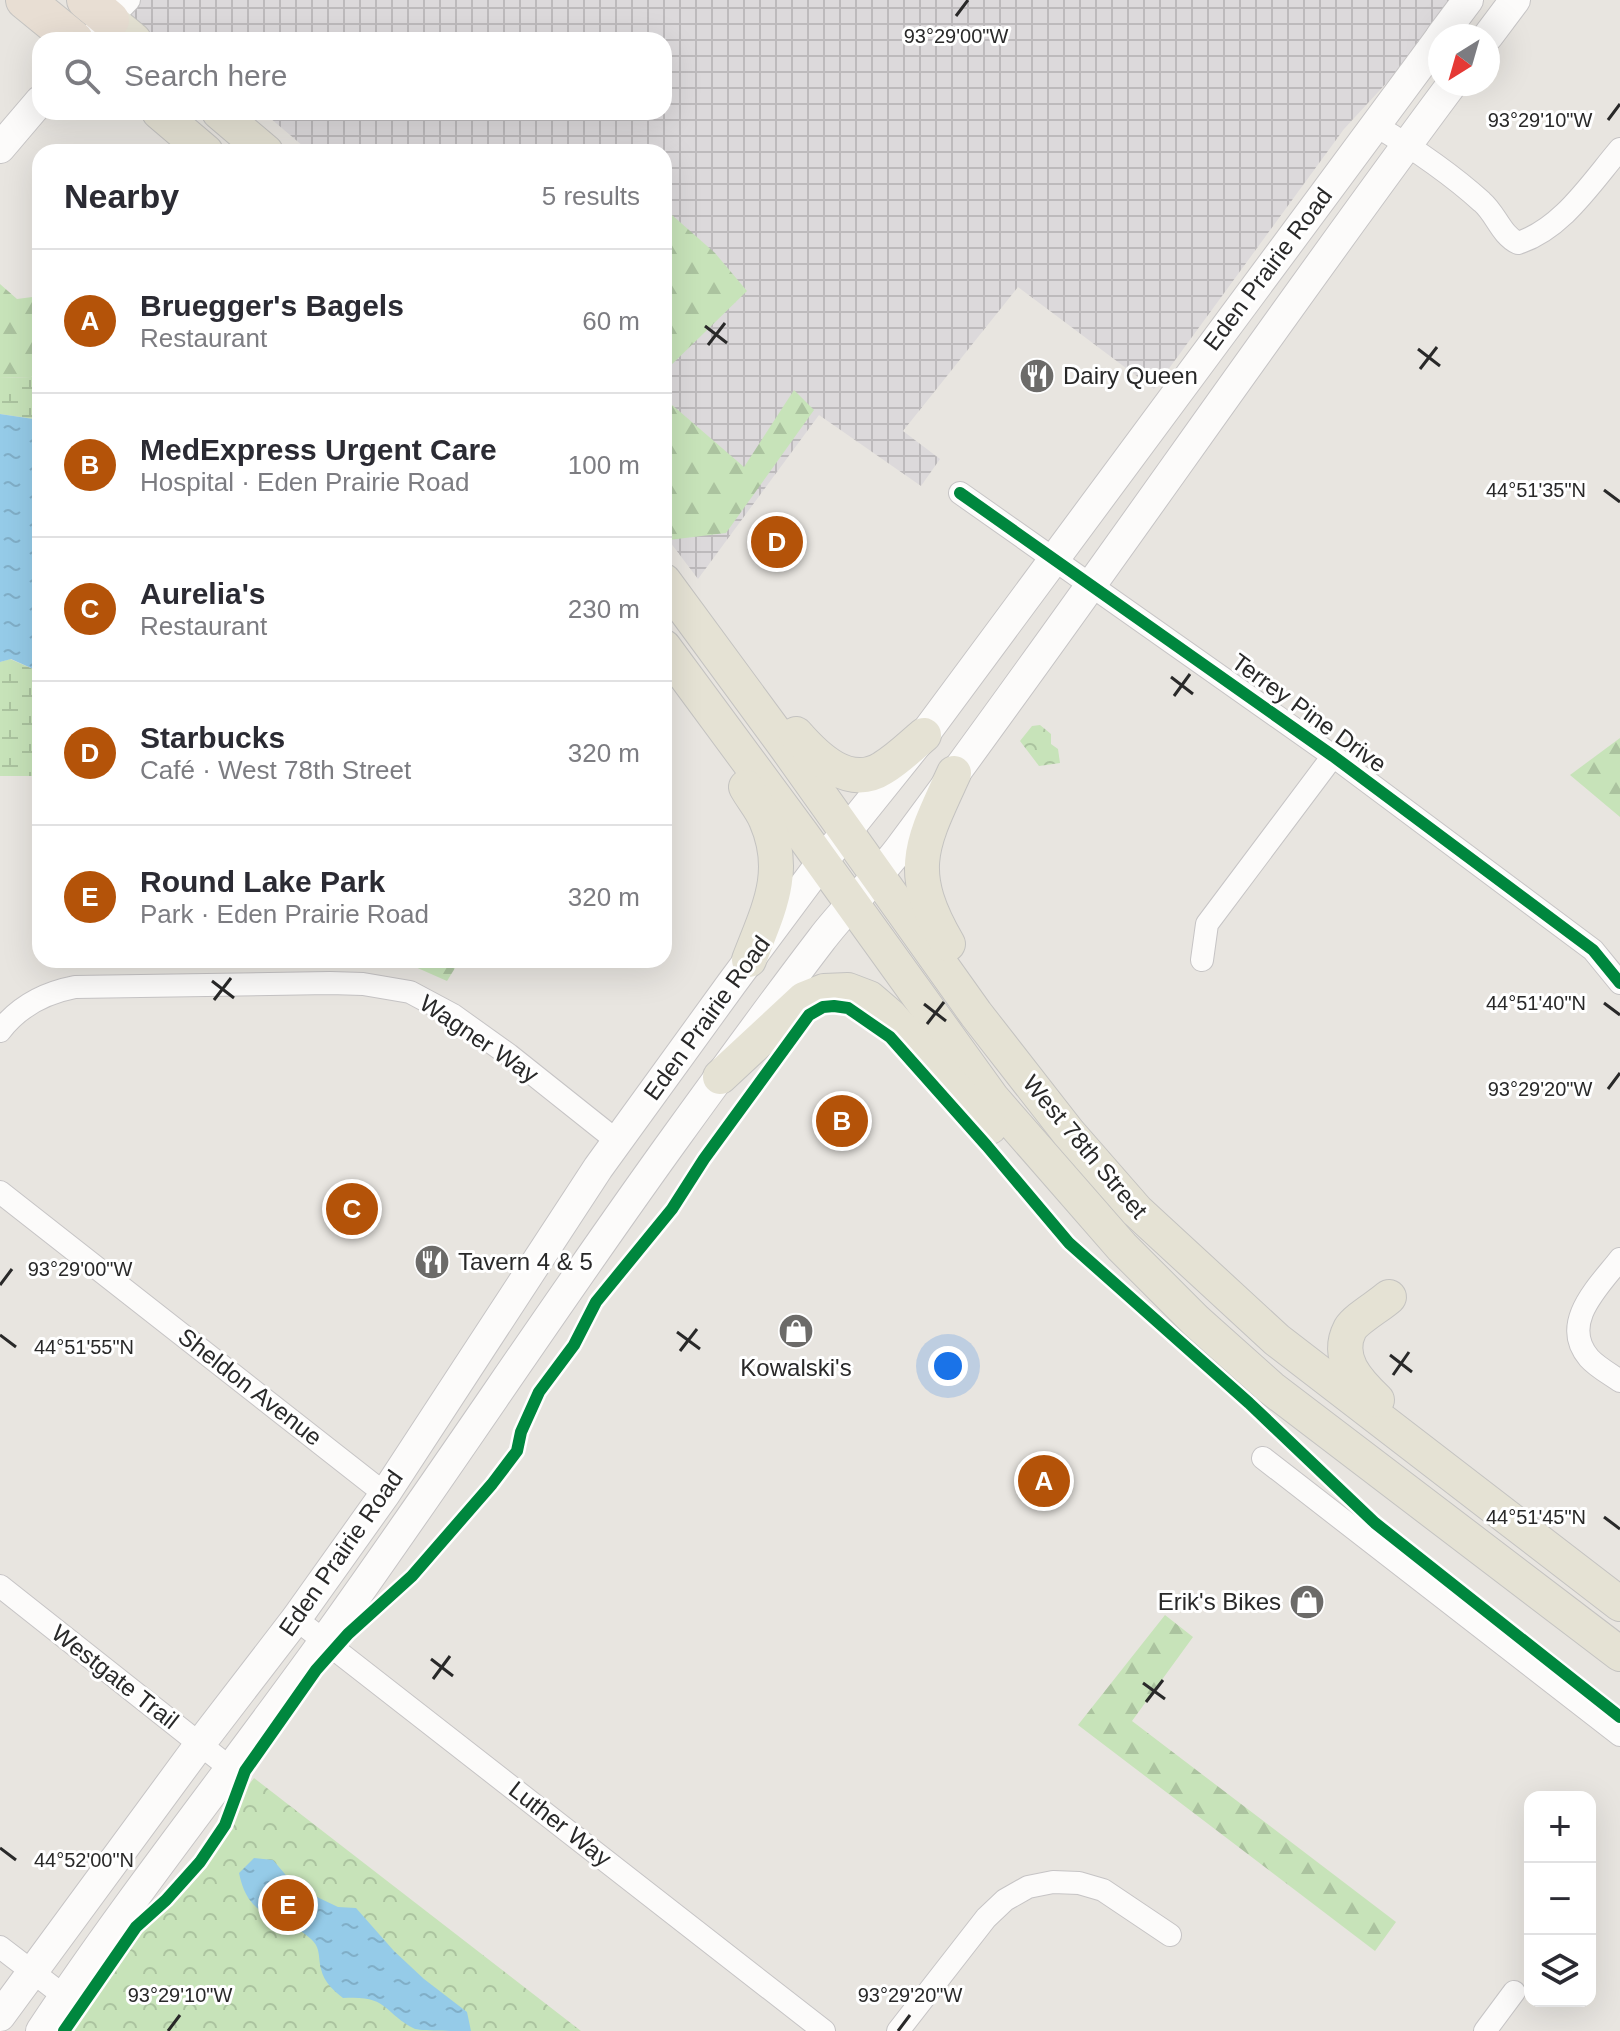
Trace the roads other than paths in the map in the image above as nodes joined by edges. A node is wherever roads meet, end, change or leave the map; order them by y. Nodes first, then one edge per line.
1 (25, 0) edge
2 (1468, 0) edge
3 (1515, 0) edge
4 (1450, 24) edge
5 (1497, 24) edge
6 (64, 32) edge
7 (1428, 54) edge
8 (1443, 96) edge
9 (32, 110) edge
10 (168, 120) edge
11 (228, 120) edge
12 (1375, 125) junction
13 (197, 144) edge
14 (257, 144) edge
15 (1407, 145) junction
16 (0, 148) edge
17 (1620, 149) edge
18 (960, 493) dead end
19 (1054, 558) junction
20 (1091, 585) junction
21 (672, 592) edge
22 (703, 634) junction
23 (672, 658) edge
24 (672, 684) edge
25 (924, 735) junction
26 (1333, 756) junction
27 (954, 773) junction
28 (847, 831) junction
29 (822, 862) junction
30 (877, 874) junction
31 (851, 904) junction
32 (749, 960) junction
33 (1202, 960) dead end
34 (1620, 983) edge
35 (0, 1031) edge
36 (720, 1077) junction
37 (617, 1141) junction
38 (0, 1192) edge
39 (1620, 1259) edge
40 (1389, 1297) dead end
41 (1196, 1321) junction
42 (1277, 1340) junction
43 (1620, 1381) edge
44 (1263, 1458) dead end
45 (385, 1494) junction
46 (0, 1586) edge
47 (1611, 1598) edge
48 (296, 1619) junction
49 (323, 1642) junction
50 (1620, 1654) edge
51 (1620, 1735) edge
52 (200, 1744) junction
53 (230, 1768) junction
54 (1170, 1935) dead end
55 (0, 1947) edge
56 (33, 1970) junction
57 (1514, 1992) dead end
58 (64, 1996) junction
59 (0, 2016) edge
60 (41, 2031) edge
61 (824, 2031) edge
62 (898, 2031) edge
63 (1485, 2031) edge

1 - 6 highway
2 - 4 main road, Eden Prairie Road
3 - 5 main road
7 - 12 main road, Eden Prairie Road
8 - 15 main road, Eden Prairie Road
9 - 16 main road
10 - 13 main road
11 - 14 main road
12 - 15 street
12 - 19 main road, Eden Prairie Road
15 - 17 street
15 - 20 main road, Eden Prairie Road
18 - 19 street, Terrey Pine Drive
19 - 20 street, Terrey Pine Drive
19 - 25 main road, Eden Prairie Road
20 - 26 street, Terrey Pine Drive
20 - 27 main road, Eden Prairie Road
21 - 22 main road, West 78th Street
22 - 25 main road
22 - 28 main road, West 78th Street
23 - 29 main road, West 78th Street
24 - 32 main road
25 - 28 main road, Eden Prairie Road
26 - 33 street
26 - 34 street, Terrey Pine Drive
27 - 30 main road, Eden Prairie Road
27 - 42 main road
28 - 29 main road, Eden Prairie Road
28 - 30 main road, West 78th Street
29 - 31 main road, West 78th Street
29 - 32 main road, Eden Prairie Road
30 - 31 main road, Eden Prairie Road
30 - 42 main road, West 78th Street
31 - 36 main road, Eden Prairie Road
31 - 41 main road, West 78th Street
32 - 37 main road, Eden Prairie Road
35 - 37 street, Wagner Way
36 - 41 main road
36 - 49 main road, Eden Prairie Road
37 - 45 main road, Eden Prairie Road
38 - 45 street, Sheldon Avenue
39 - 43 street
40 - 47 main road
41 - 50 main road, West 78th Street
42 - 47 main road, West 78th Street
44 - 51 street
45 - 48 main road, Eden Prairie Road
46 - 52 street, Westgate Trail
48 - 49 street, Luther Way
48 - 52 main road, Eden Prairie Road
49 - 53 main road, Eden Prairie Road
49 - 61 street, Luther Way
52 - 53 street, Westgate Trail
52 - 56 main road, Eden Prairie Road
53 - 58 main road, Eden Prairie Road
54 - 62 street
55 - 56 street
56 - 58 street
56 - 59 main road, Eden Prairie Road
57 - 63 street
58 - 60 main road, Eden Prairie Road

